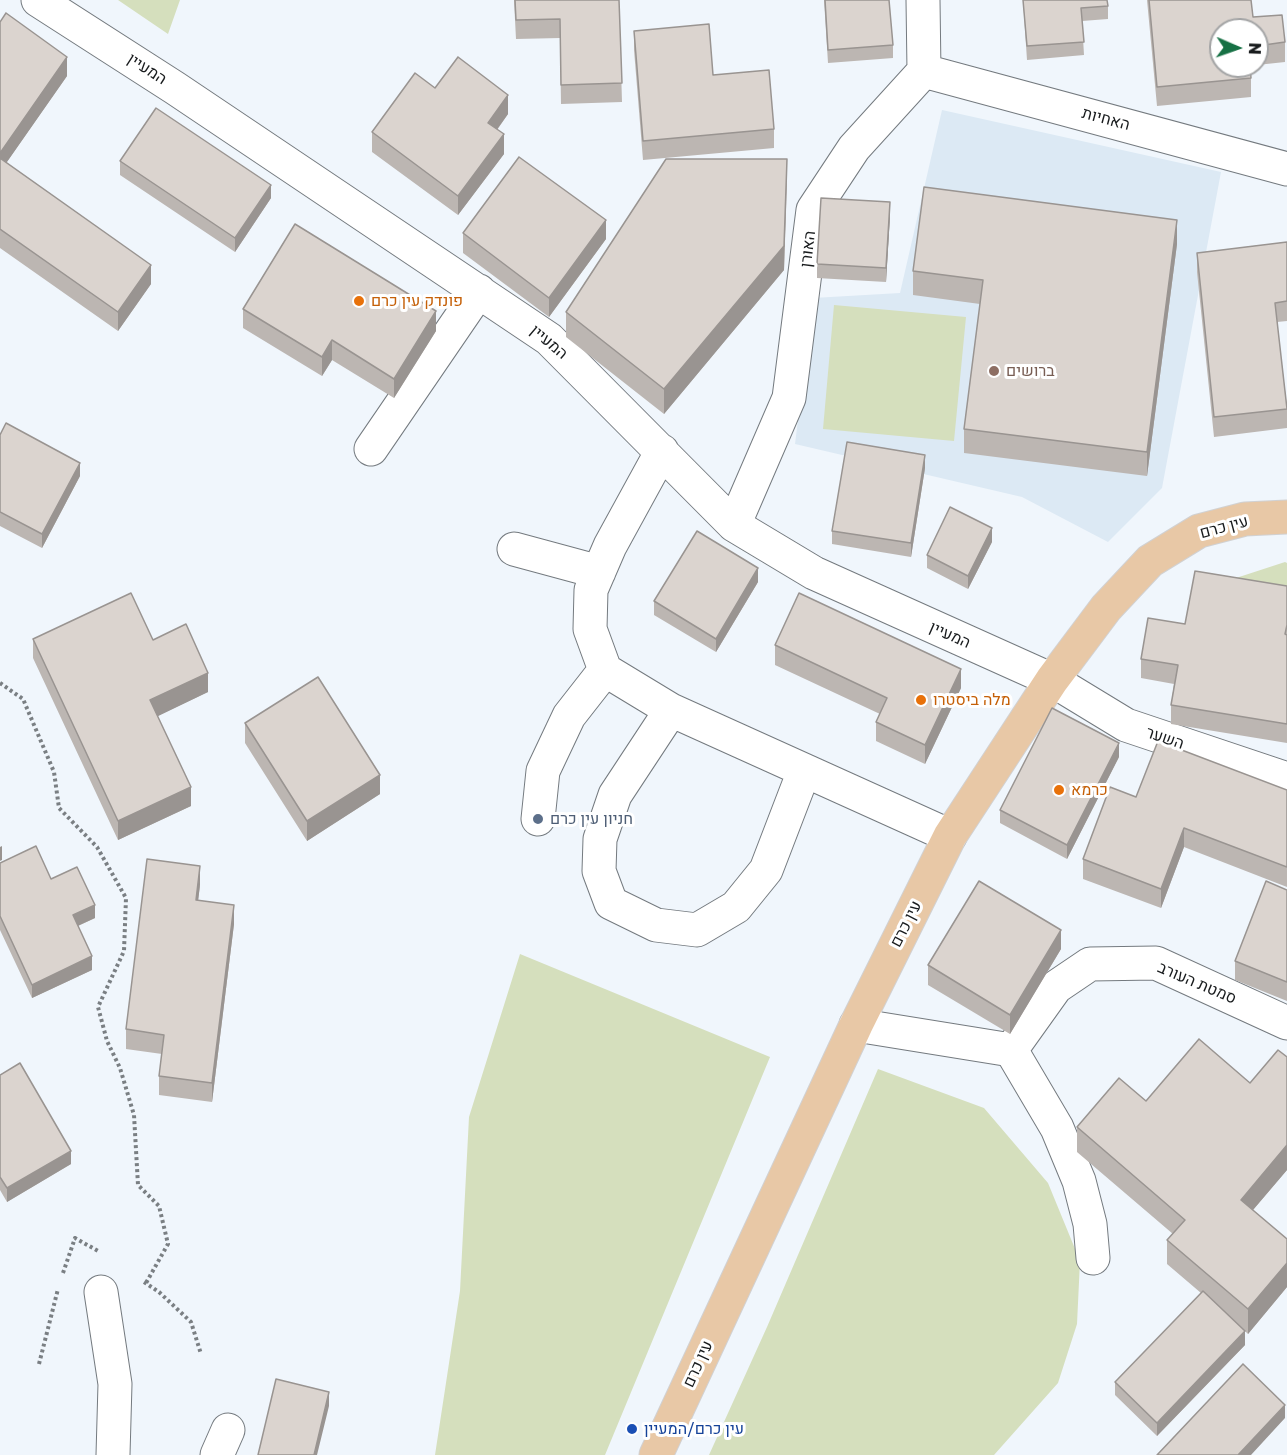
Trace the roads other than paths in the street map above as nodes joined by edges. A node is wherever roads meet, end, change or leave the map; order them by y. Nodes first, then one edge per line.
1 (38, 0) edge
2 (923, 0) edge
3 (924, 71) junction
4 (1287, 169) edge
5 (479, 291) junction
6 (371, 449) dead end
7 (662, 451) junction
8 (1287, 518) edge
9 (734, 525) junction
10 (514, 549) dead end
11 (598, 572) junction
12 (605, 670) junction
13 (1052, 680) junction
14 (671, 710) junction
15 (804, 771) junction
16 (1287, 779) edge
17 (538, 819) dead end
18 (950, 836) junction
19 (1287, 1023) edge
20 (856, 1025) junction
21 (1011, 1050) junction
22 (1093, 1258) dead end
23 (101, 1292) dead end
24 (113, 1455) edge
25 (656, 1455) edge

1 - 5 street, המעיין
2 - 3 street
3 - 4 street, האחיות
3 - 9 street, האורן
5 - 6 street
5 - 7 street, המעיין
7 - 9 street, המעיין
7 - 11 street
8 - 13 main road, עין כרם
9 - 13 street, המעיין
10 - 11 street
11 - 12 street
12 - 14 street
12 - 17 street
13 - 16 street, השער
13 - 18 main road, עין כרם
14 - 15 street
14 - 15 street
15 - 18 street
18 - 20 main road, עין כרם
19 - 21 street, סמטת העורב
20 - 21 street
20 - 25 main road, עין כרם
21 - 22 street
23 - 24 street

